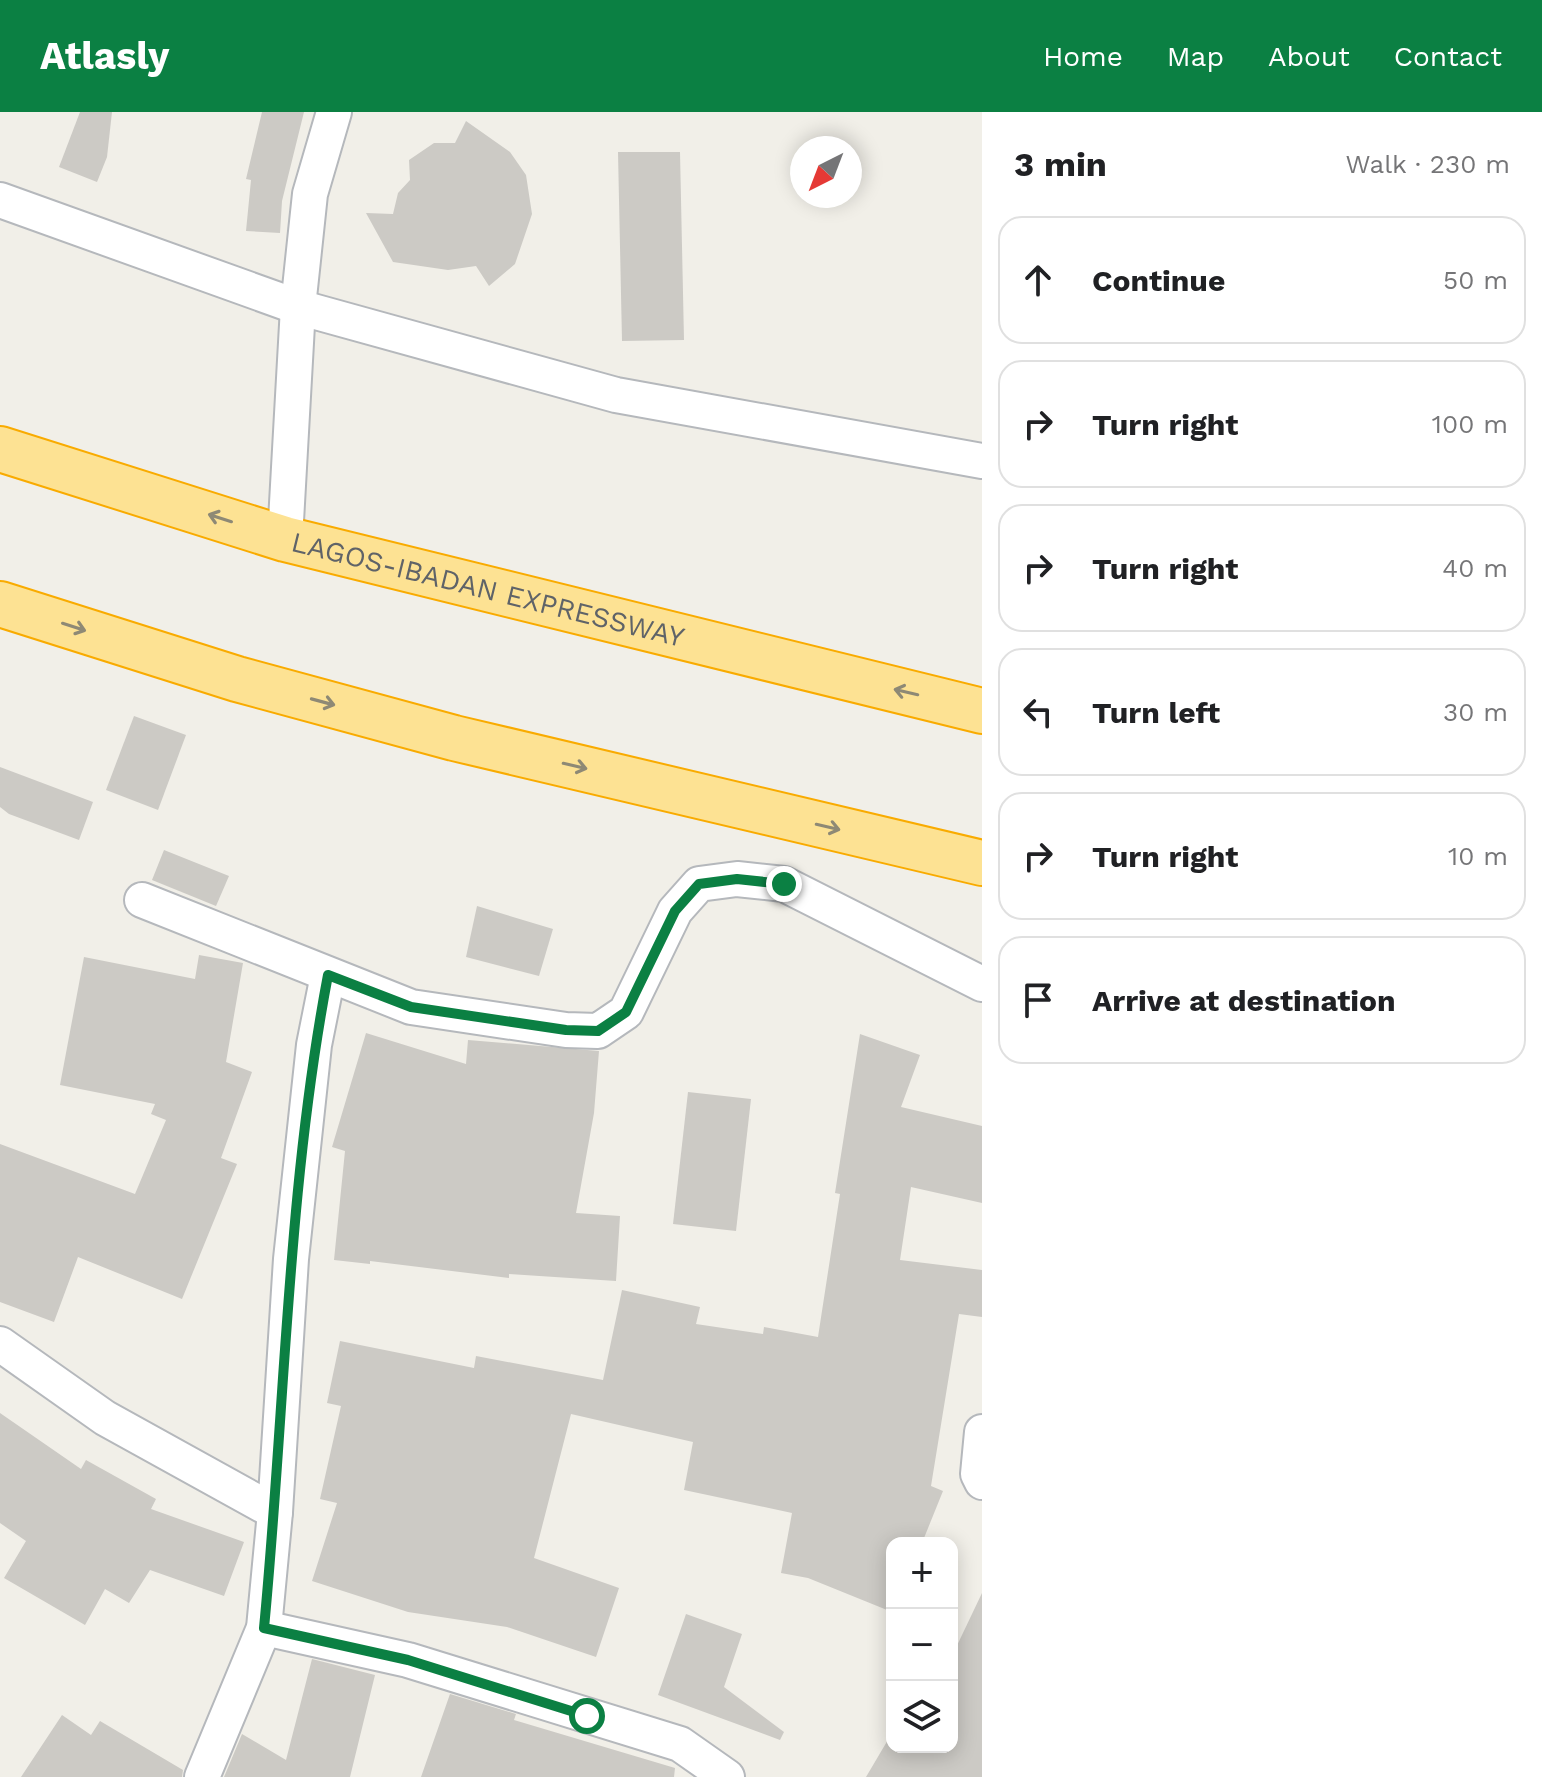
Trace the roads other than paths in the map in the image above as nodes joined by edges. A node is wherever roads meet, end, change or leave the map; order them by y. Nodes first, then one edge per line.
1 (334, 112) edge
2 (0, 200) edge
3 (298, 307) junction
4 (0, 449) edge
5 (982, 461) edge
6 (285, 539) junction
7 (0, 604) edge
8 (982, 711) edge
9 (982, 863) edge
10 (142, 900) dead end
11 (328, 975) junction
12 (982, 984) edge
13 (0, 1344) edge
14 (982, 1432) edge
15 (982, 1482) edge
16 (275, 1512) junction
17 (264, 1628) junction
18 (202, 1777) edge
19 (727, 1777) edge

1 - 3 street
2 - 3 street
3 - 5 street
3 - 6 street
6 -> 4 highway, LAGOS-IBADAN EXPRESSWAY
8 -> 6 highway, LAGOS-IBADAN EXPRESSWAY
7 -> 9 highway
10 - 11 street
11 - 12 street
11 - 16 street
13 - 16 street
14 - 15 street
16 - 17 street
17 - 18 street
17 - 19 street

